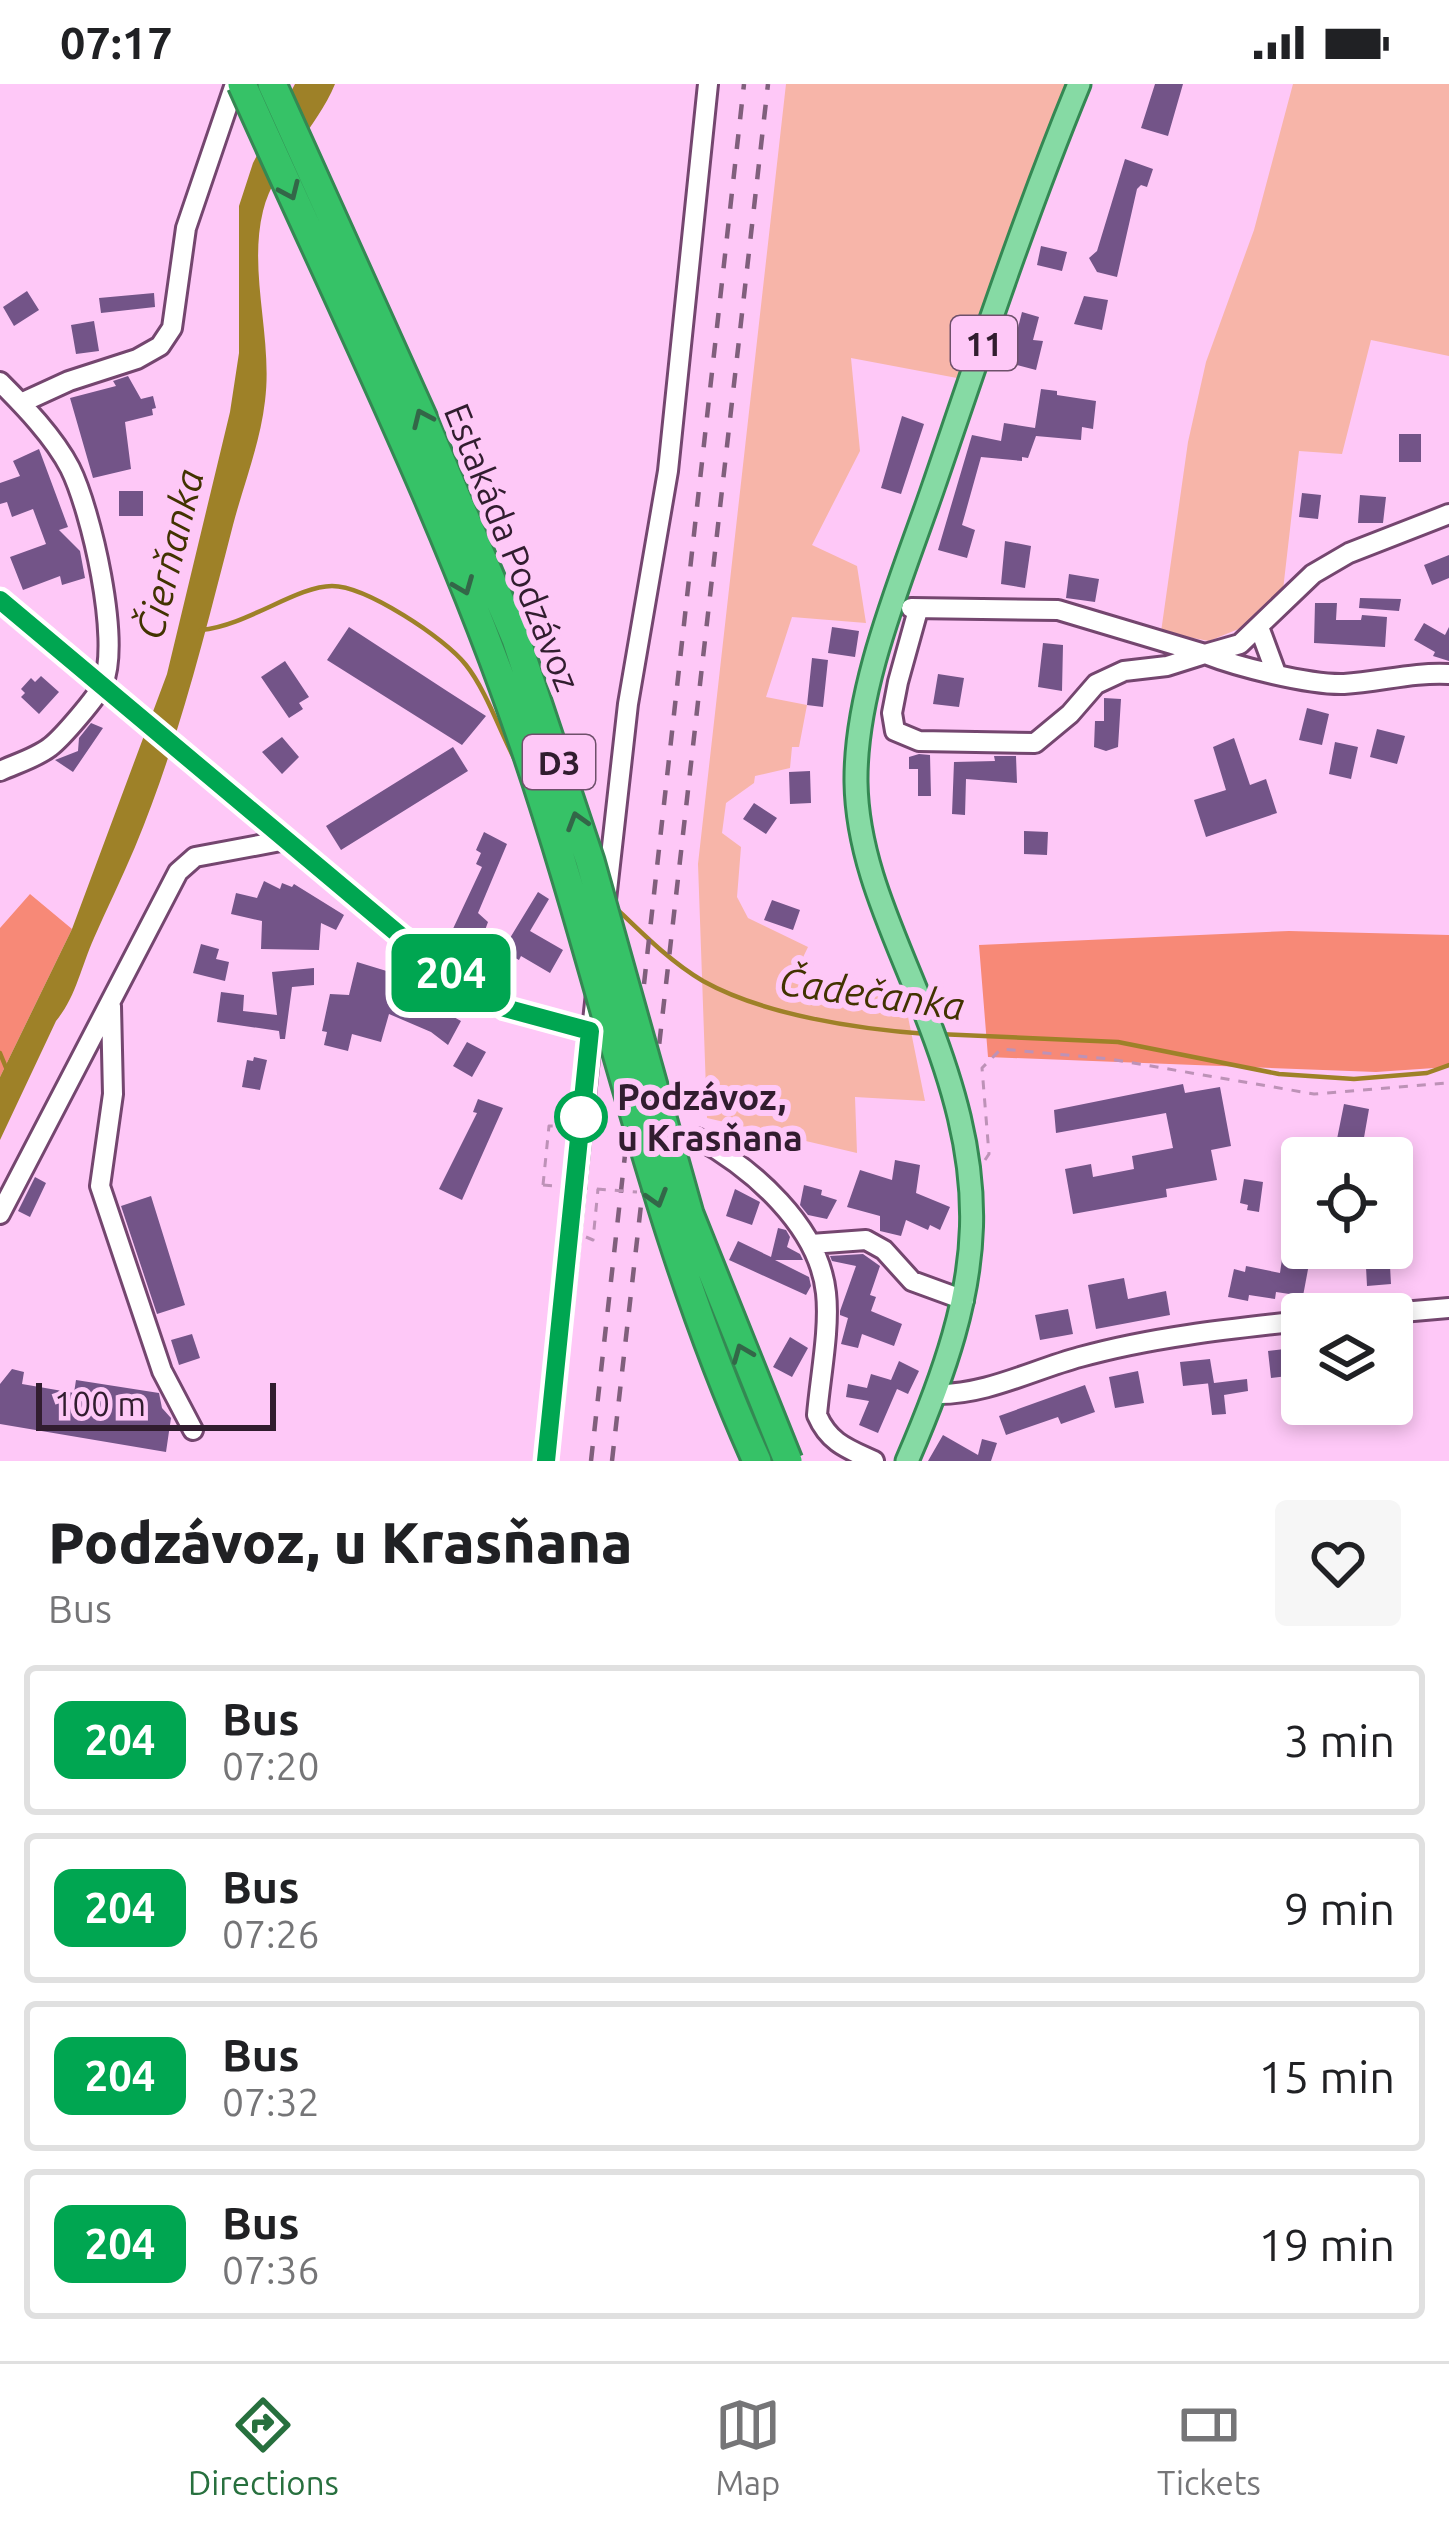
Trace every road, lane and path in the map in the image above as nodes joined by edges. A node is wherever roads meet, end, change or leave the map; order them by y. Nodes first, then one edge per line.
1 (238, 84) edge
2 (272, 84) edge
3 (708, 84) edge
4 (1079, 84) edge
5 (0, 382) edge
6 (21, 403) junction
7 (1449, 514) edge
8 (0, 601) edge
9 (895, 604) junction
10 (918, 610) junction
11 (1259, 627) junction
12 (1205, 654) junction
13 (1276, 673) junction
14 (1449, 674) edge
15 (102, 686) junction
16 (0, 771) edge
17 (286, 840) junction
18 (111, 1001) junction
19 (590, 1031) junction
20 (1446, 1083) dead end
21 (556, 1126) dead end
22 (698, 1138) dead end
23 (971, 1182) junction
24 (598, 1189) junction
25 (641, 1192) dead end
26 (0, 1214) edge
27 (586, 1237) dead end
28 (812, 1244) junction
29 (964, 1300) junction
30 (1449, 1308) edge
31 (1413, 1311) edge
32 (1281, 1324) edge
33 (936, 1394) junction
34 (193, 1430) dead end
35 (545, 1461) edge
36 (757, 1461) edge
37 (788, 1461) edge
38 (874, 1461) edge
39 (907, 1461) edge

1 - 6 street
1 -> 36 highway, Estakáda Podzávoz / D3, bridge
37 -> 2 highway, Estakáda Podzávoz / D3, bridge
3 - 19 street, bridge
4 - 9 main road, 11
5 - 6 street
6 - 15 street
7 - 11 street
8 - 15 street
9 - 10 street
9 - 23 main road, 11
10 - 12 street
10 - 12 street
11 - 12 street
11 - 13 street
12 - 13 street
13 - 14 street
15 - 16 street
15 - 17 street
17 - 18 street
17 - 19 street
18 - 26 street
18 - 34 street
19 - 35 street
20 - 23 path
21 - 24 path, bridge
22 - 28 street
23 - 29 main road, 11
24 - 25 path, bridge
24 - 27 path
28 - 29 street
28 - 38 street
29 - 33 main road, 11
30 - 31 street
32 - 33 street
33 - 39 main road, 11

